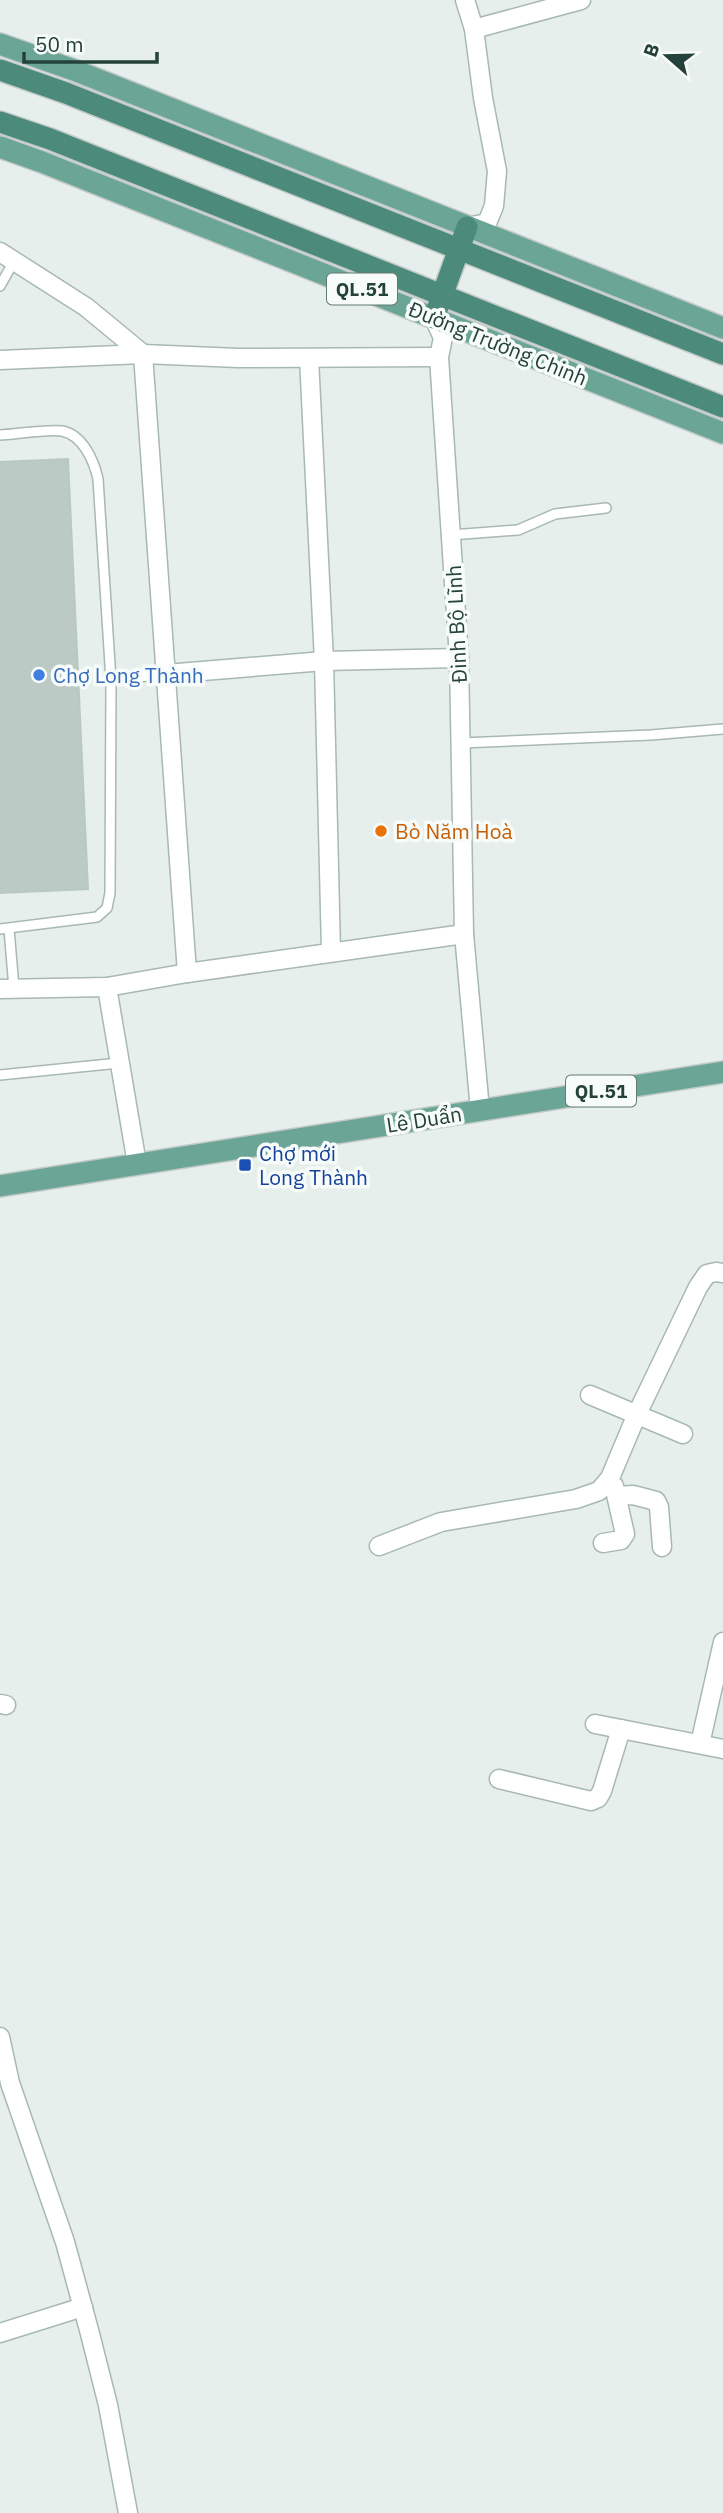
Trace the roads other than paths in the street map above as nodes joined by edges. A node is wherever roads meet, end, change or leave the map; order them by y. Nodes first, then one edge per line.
1 (465, 0) edge
2 (581, 0) edge
3 (474, 29) junction
4 (0, 44) edge
5 (0, 70) edge
6 (0, 122) edge
7 (0, 147) edge
8 (467, 226) junction
9 (459, 249) junction
10 (5, 258) edge
11 (0, 286) edge
12 (442, 295) junction
13 (434, 318) junction
14 (723, 328) edge
15 (143, 354) junction
16 (723, 354) edge
17 (439, 357) junction
18 (309, 358) junction
19 (0, 360) edge
20 (723, 407) edge
21 (723, 433) edge
22 (0, 435) edge
23 (606, 508) dead end
24 (451, 535) junction
25 (459, 658) junction
26 (324, 661) junction
27 (166, 674) junction
28 (111, 680) junction
29 (723, 729) edge
30 (461, 743) junction
31 (4, 929) edge
32 (464, 933) junction
33 (331, 952) junction
34 (187, 973) junction
35 (107, 987) junction
36 (7, 988) edge
37 (119, 1063) junction
38 (723, 1072) edge
39 (0, 1075) edge
40 (480, 1111) junction
41 (137, 1164) junction
42 (0, 1186) edge
43 (723, 1273) edge
44 (590, 1395) dead end
45 (637, 1414) junction
46 (682, 1434) dead end
47 (610, 1478) junction
48 (618, 1496) junction
49 (603, 1543) dead end
50 (379, 1546) dead end
51 (662, 1547) dead end
52 (723, 1642) edge
53 (595, 1724) dead end
54 (621, 1729) junction
55 (700, 1744) junction
56 (723, 1749) edge
57 (499, 1779) dead end
58 (0, 2037) edge
59 (5, 2083) edge
60 (83, 2307) junction
61 (0, 2333) edge
62 (128, 2513) edge

1 - 3 street
2 - 3 street
3 - 8 street
4 - 8 main road
5 - 9 highway
6 - 12 highway, Đường Trường Chinh / QL.51
7 - 13 main road, Đường Trường Chinh / QL.51
8 - 9 highway
8 - 14 main road
9 - 12 highway
9 - 16 highway
10 - 11 lane
10 - 15 street
12 - 13 highway
12 - 20 highway, Đường Trường Chinh / QL.51
13 - 17 street, Đinh Bộ Lĩnh
13 - 21 main road, Đường Trường Chinh / QL.51
15 - 18 street
15 - 19 street
15 - 27 street
17 - 18 street
17 - 24 street, Đinh Bộ Lĩnh
18 - 26 street
22 - 28 lane
23 - 24 lane
24 - 25 street, Đinh Bộ Lĩnh
25 - 26 street
25 - 30 street, Đinh Bộ Lĩnh
26 - 27 street
26 - 33 street
27 - 28 lane
27 - 34 street
28 - 31 lane
29 - 30 lane
30 - 32 street, Đinh Bộ Lĩnh
31 - 36 lane
32 - 33 street
32 - 40 street, Đinh Bộ Lĩnh
33 - 34 street
34 - 35 street
35 - 36 street
35 - 37 street
37 - 39 lane
37 - 41 street
38 - 40 main road, Lê Duẩn / QL.51
40 - 41 main road, Lê Duẩn / QL.51
41 - 42 main road, Lê Duẩn / QL.51
43 - 45 street
44 - 45 street
45 - 46 street
45 - 47 street
47 - 48 street
47 - 50 street
48 - 49 street
48 - 51 street
52 - 55 street
53 - 54 street
54 - 55 street
54 - 57 street
55 - 56 street
58 - 59 street
59 - 60 street
60 - 61 street
60 - 62 street

